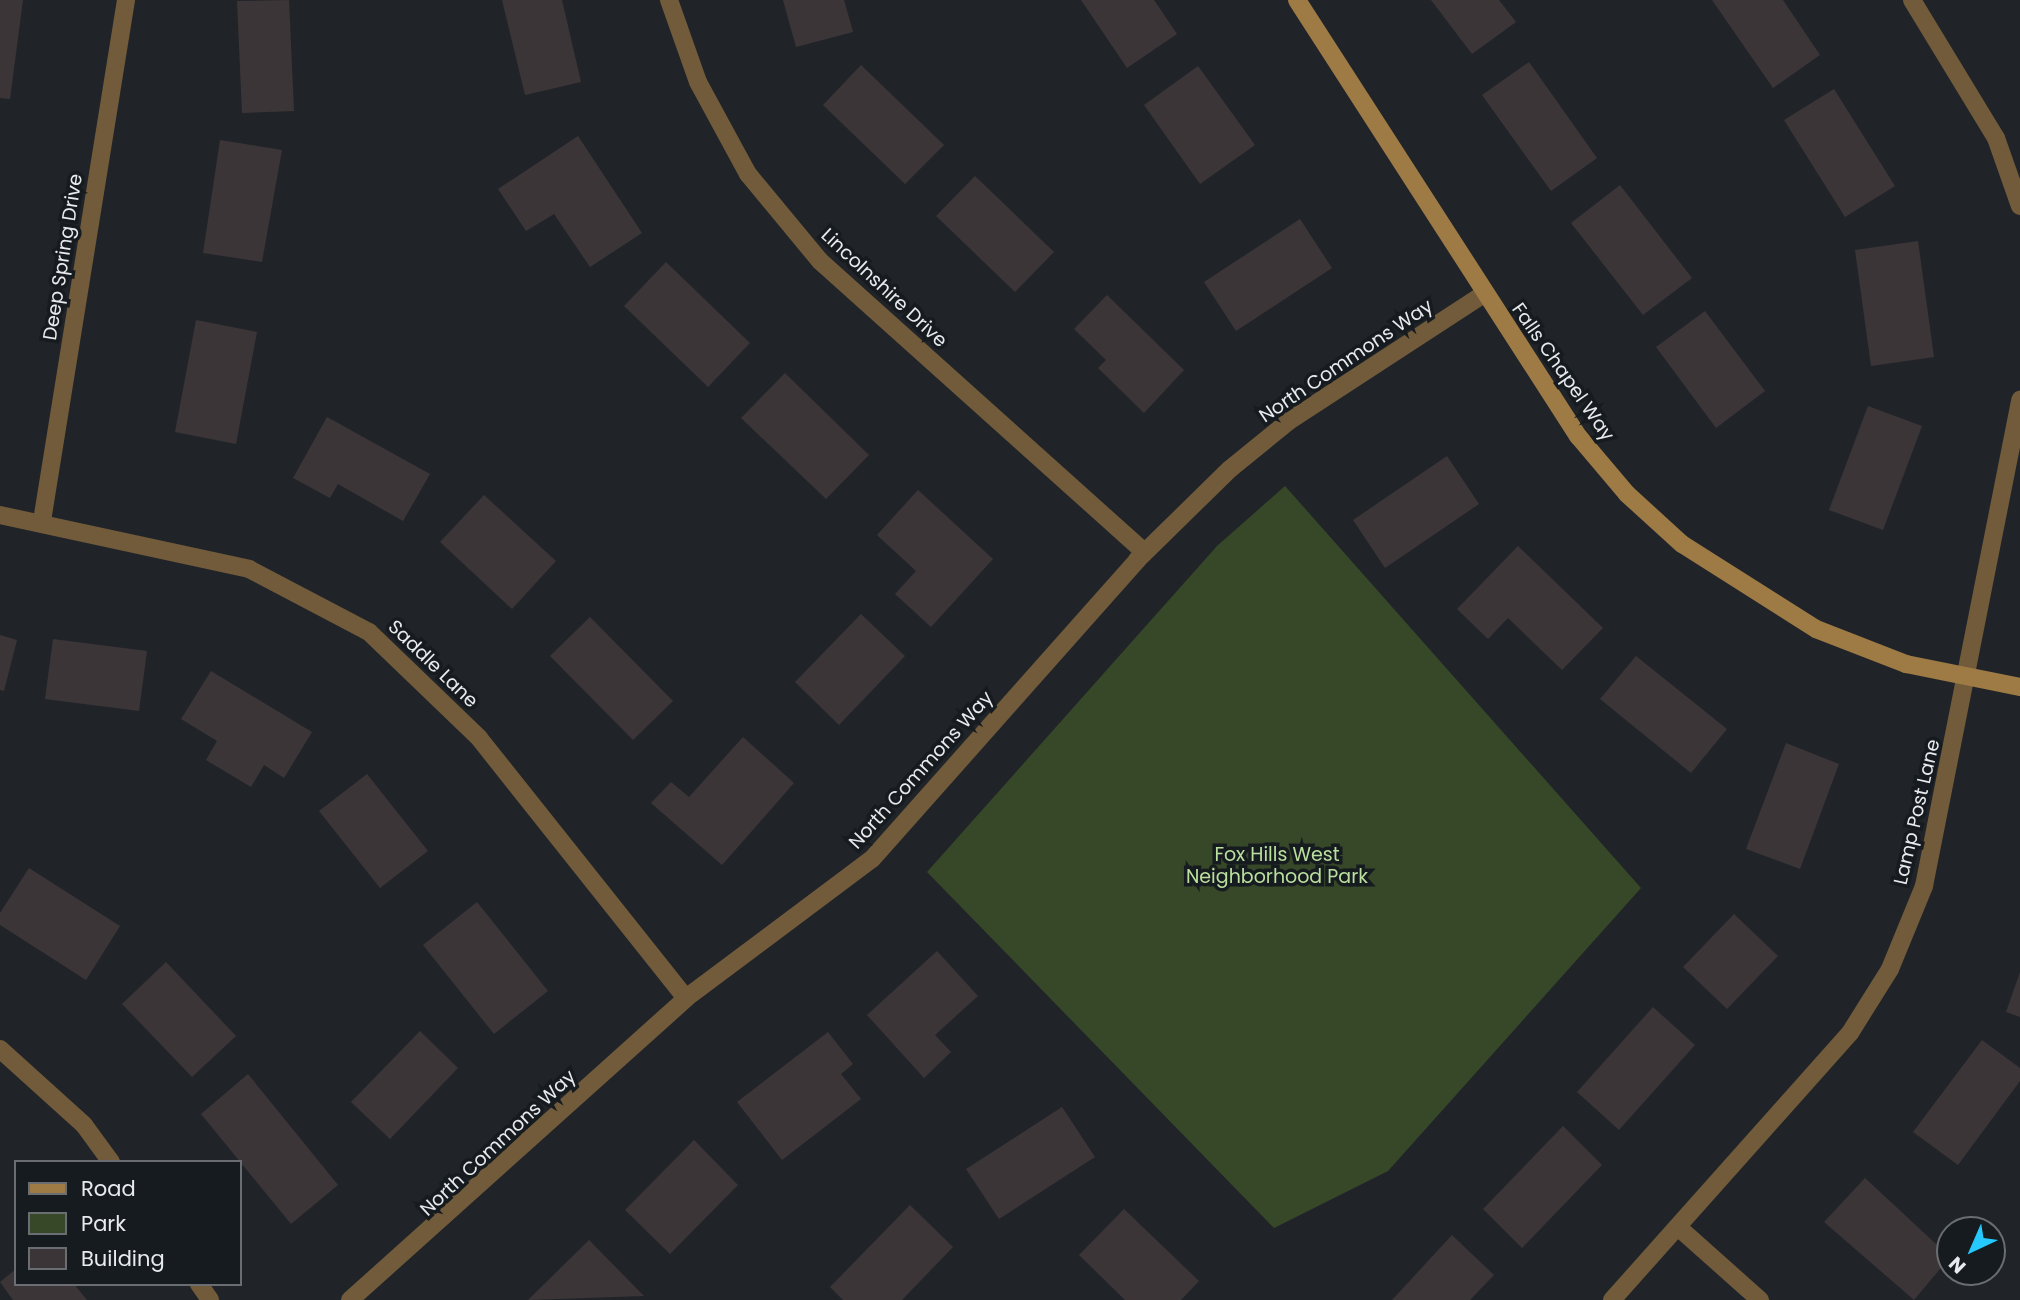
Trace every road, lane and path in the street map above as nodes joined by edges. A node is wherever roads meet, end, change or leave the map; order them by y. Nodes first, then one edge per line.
1 (126, 0) edge
2 (669, 0) edge
3 (1297, 0) edge
4 (1912, 0) edge
5 (2020, 206) edge
6 (1484, 294) junction
7 (2020, 399) edge
8 (0, 515) edge
9 (42, 521) junction
10 (1144, 552) junction
11 (1967, 680) junction
12 (2020, 687) edge
13 (686, 998) junction
14 (0, 1049) edge
15 (110, 1160) edge
16 (1678, 1227) junction
17 (350, 1300) edge
18 (1612, 1300) edge
19 (1760, 1300) edge

1 - 9 street, Deep Spring Drive
2 - 10 street, Lincolnshire Drive
3 - 6 street, Falls Chapel Way
4 - 5 street
6 - 10 street, North Commons Way
6 - 11 street, Falls Chapel Way
7 - 11 street, Lamp Post Lane
8 - 9 street, Saddle Lane
9 - 13 street, Saddle Lane
10 - 13 street, North Commons Way
11 - 12 street, Falls Chapel Way
11 - 16 street, Lamp Post Lane
13 - 17 street, North Commons Way
14 - 15 street
16 - 18 street, Lamp Post Lane
16 - 19 street

